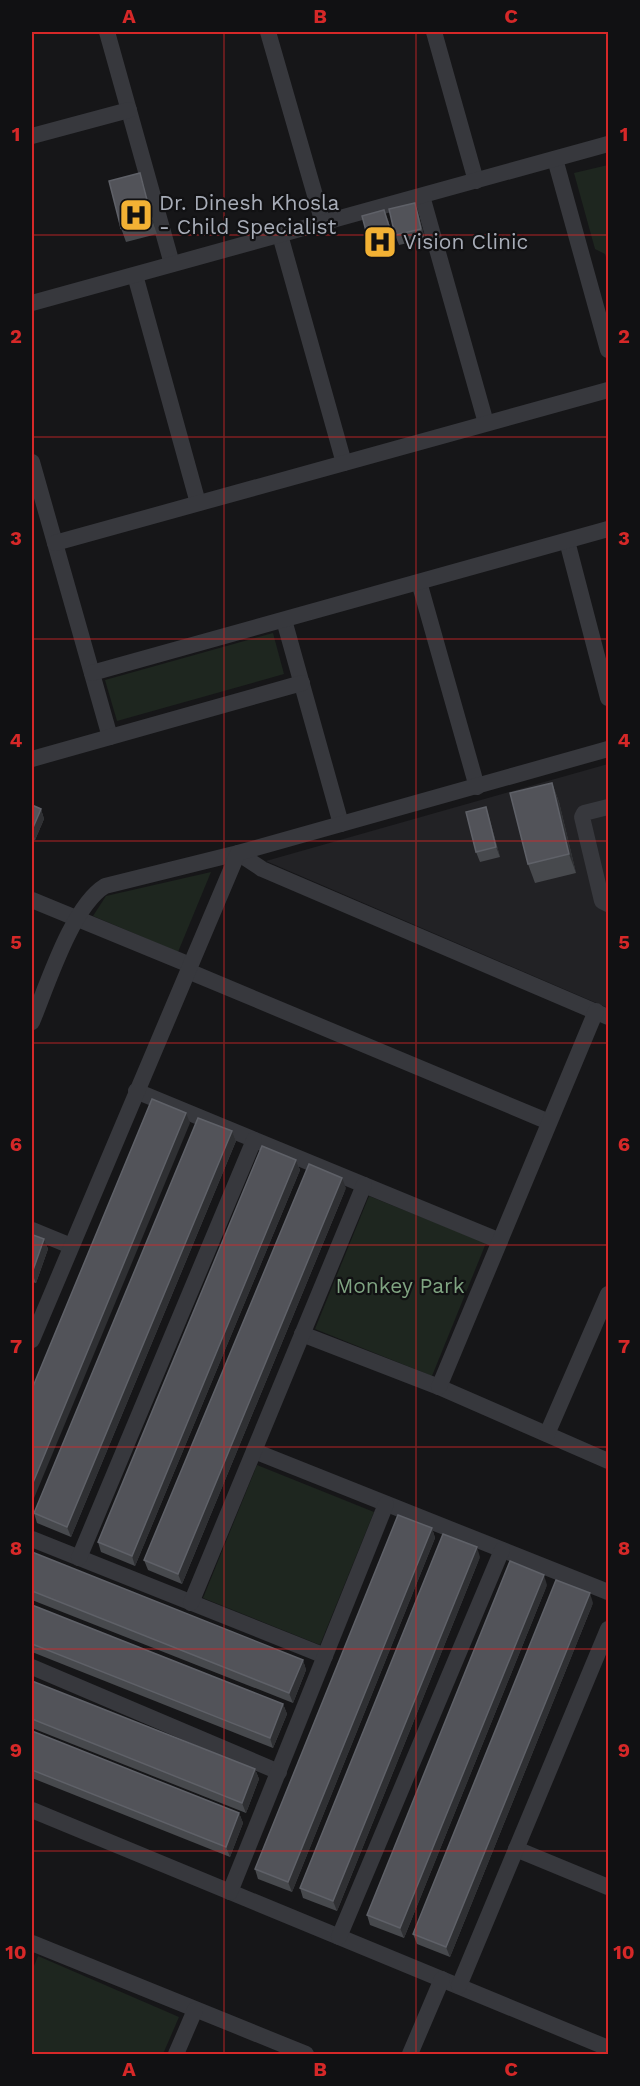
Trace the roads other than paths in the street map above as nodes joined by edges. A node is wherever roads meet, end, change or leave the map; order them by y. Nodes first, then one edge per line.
1 (107, 32) edge
2 (268, 32) edge
3 (434, 32) edge
4 (129, 110) junction
5 (32, 136) edge
6 (609, 144) edge
7 (555, 159) junction
8 (476, 181) junction
9 (422, 196) junction
10 (323, 223) junction
11 (280, 235) junction
12 (172, 264) junction
13 (135, 275) junction
14 (32, 303) edge
15 (609, 350) edge
16 (609, 390) edge
17 (486, 423) junction
18 (32, 462) edge
19 (344, 463) junction
20 (198, 503) junction
21 (609, 529) edge
22 (567, 541) junction
23 (55, 543) junction
24 (419, 582) junction
25 (284, 620) junction
26 (92, 673) junction
27 (302, 683) junction
28 (609, 698) edge
29 (110, 737) junction
30 (609, 749) edge
31 (32, 759) edge
32 (477, 787) junction
33 (609, 807) edge
34 (341, 824) junction
35 (238, 853) junction
36 (32, 900) edge
37 (609, 904) edge
38 (76, 918) junction
39 (189, 968) junction
40 (602, 1014) edge
41 (32, 1022) edge
42 (136, 1091) junction
43 (549, 1122) junction
44 (254, 1140) junction
45 (364, 1185) junction
46 (32, 1230) edge
47 (500, 1241) junction
48 (71, 1246) junction
49 (609, 1294) edge
50 (303, 1334) junction
51 (32, 1340) edge
52 (439, 1387) junction
53 (547, 1434) junction
54 (254, 1451) junction
55 (609, 1461) edge
56 (387, 1504) junction
57 (32, 1539) edge
58 (502, 1550) junction
59 (80, 1558) junction
60 (609, 1592) edge
61 (191, 1603) junction
62 (609, 1629) edge
63 (325, 1656) junction
64 (32, 1667) edge
65 (279, 1772) junction
66 (32, 1810) edge
67 (516, 1849) junction
68 (609, 1887) edge
69 (230, 1892) junction
70 (339, 1937) junction
71 (32, 1943) edge
72 (442, 1979) junction
73 (459, 1986) junction
74 (195, 2010) junction
75 (609, 2048) edge
76 (286, 2051) edge
77 (176, 2055) edge
78 (306, 2055) edge
79 (410, 2055) edge

1 - 4 street
2 - 10 street
3 - 8 street
4 - 5 street
4 - 12 street
6 - 7 street
7 - 8 street
7 - 15 street
8 - 9 street
9 - 10 street
9 - 17 street
10 - 11 street
11 - 12 street
11 - 19 street
12 - 13 street
13 - 14 street
13 - 20 street
16 - 17 street
17 - 19 street
18 - 23 street
19 - 20 street
20 - 23 street
21 - 22 street
22 - 24 street
22 - 28 street
23 - 26 street
24 - 25 street
24 - 32 street
25 - 26 street
25 - 27 street
26 - 29 street
27 - 29 street
27 - 34 street
29 - 31 street
30 - 32 street
32 - 34 street
33 - 37 street
34 - 35 street
35 - 38 street
35 - 39 street
35 - 40 street
36 - 38 street
38 - 39 street
38 - 41 street
39 - 42 street
39 - 43 street
40 - 43 street
42 - 44 street
42 - 48 street
43 - 47 street
44 - 45 street
44 - 59 street
45 - 47 street
45 - 50 street
46 - 48 street
47 - 52 street
48 - 51 street
49 - 53 street
50 - 52 street
50 - 54 street
52 - 53 street
53 - 55 street
54 - 56 street
54 - 61 street
56 - 58 street
56 - 63 street
57 - 59 street
58 - 60 street
58 - 70 street
59 - 61 street
61 - 63 street
62 - 67 street
63 - 65 street
64 - 65 street
65 - 69 street
66 - 69 street
67 - 68 street
67 - 73 street
69 - 70 street
70 - 72 street
71 - 74 street
72 - 73 street
72 - 79 street
73 - 75 street
74 - 76 street
74 - 77 street
76 - 78 street

